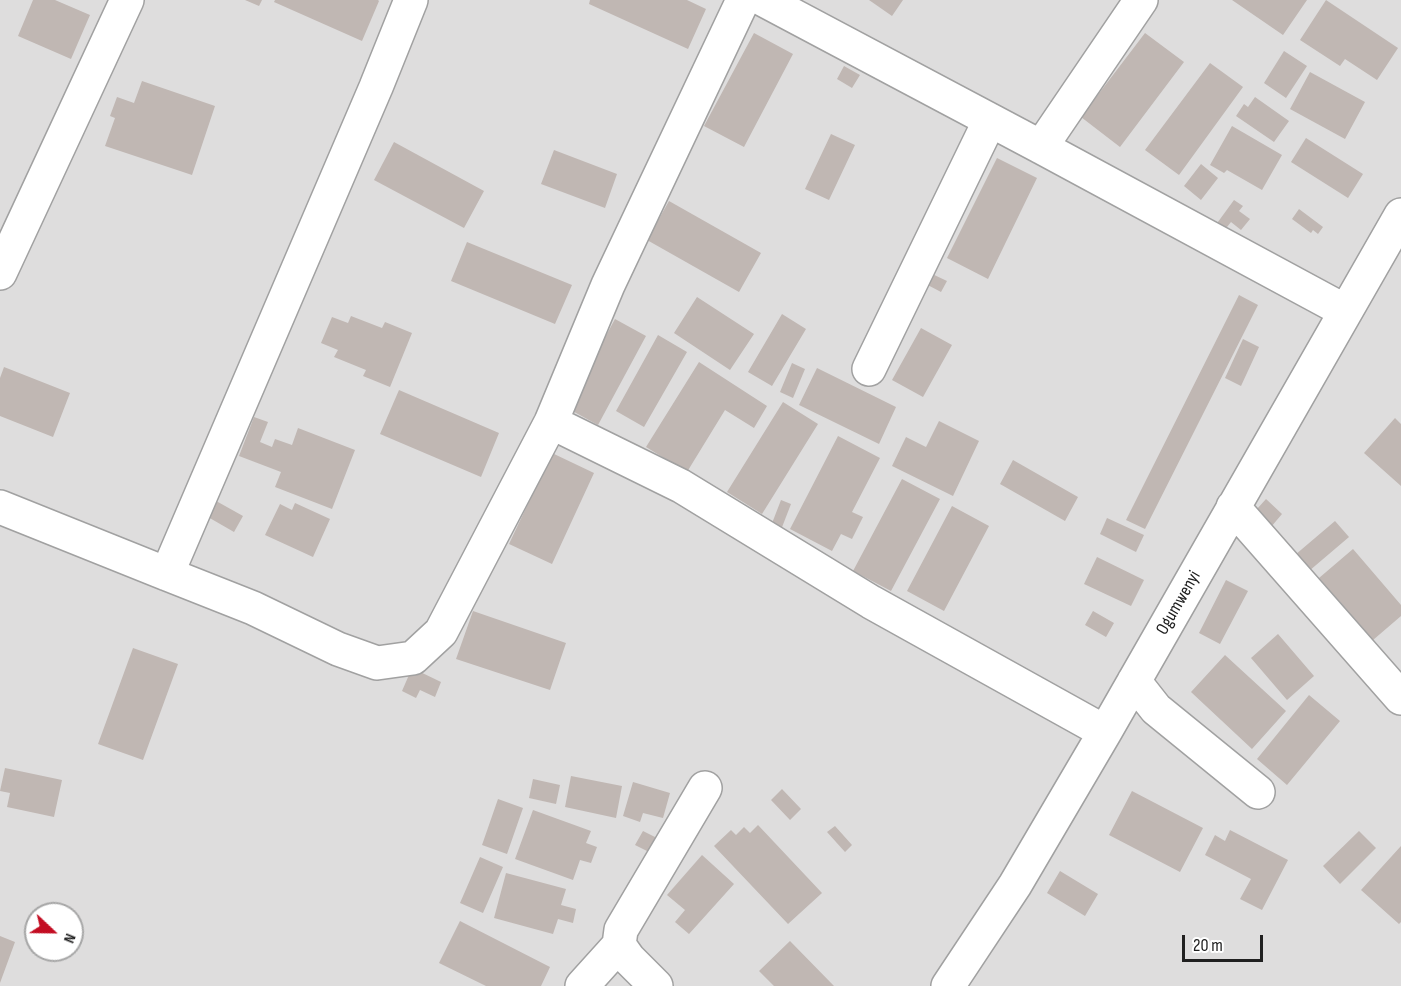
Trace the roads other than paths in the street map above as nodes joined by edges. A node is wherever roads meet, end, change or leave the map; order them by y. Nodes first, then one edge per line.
1 (127, 0) edge
2 (411, 0) edge
3 (743, 0) edge
4 (1141, 0) edge
5 (785, 4) edge
6 (990, 120) junction
7 (1041, 147) junction
8 (1401, 215) edge
9 (0, 273) edge
10 (1345, 311) junction
11 (869, 369) dead end
12 (551, 422) junction
13 (0, 507) edge
14 (1233, 507) junction
15 (167, 574) junction
16 (1134, 681) junction
17 (1401, 698) edge
18 (1105, 732) junction
19 (705, 788) dead end
20 (1258, 792) dead end
21 (619, 945) junction
22 (582, 986) edge
23 (656, 986) edge
24 (948, 986) edge

1 - 9 street
2 - 15 street
3 - 12 street
4 - 7 street
5 - 6 street
6 - 7 street
6 - 11 street
7 - 10 street
8 - 10 street, Ogumwenyi
10 - 14 street, Ogumwenyi
12 - 15 street
12 - 18 street
13 - 15 street
14 - 16 street, Ogumwenyi
14 - 17 street
16 - 18 street, Ogumwenyi
16 - 20 street
18 - 24 street, Ogumwenyi
19 - 21 street
21 - 22 street
21 - 23 street

